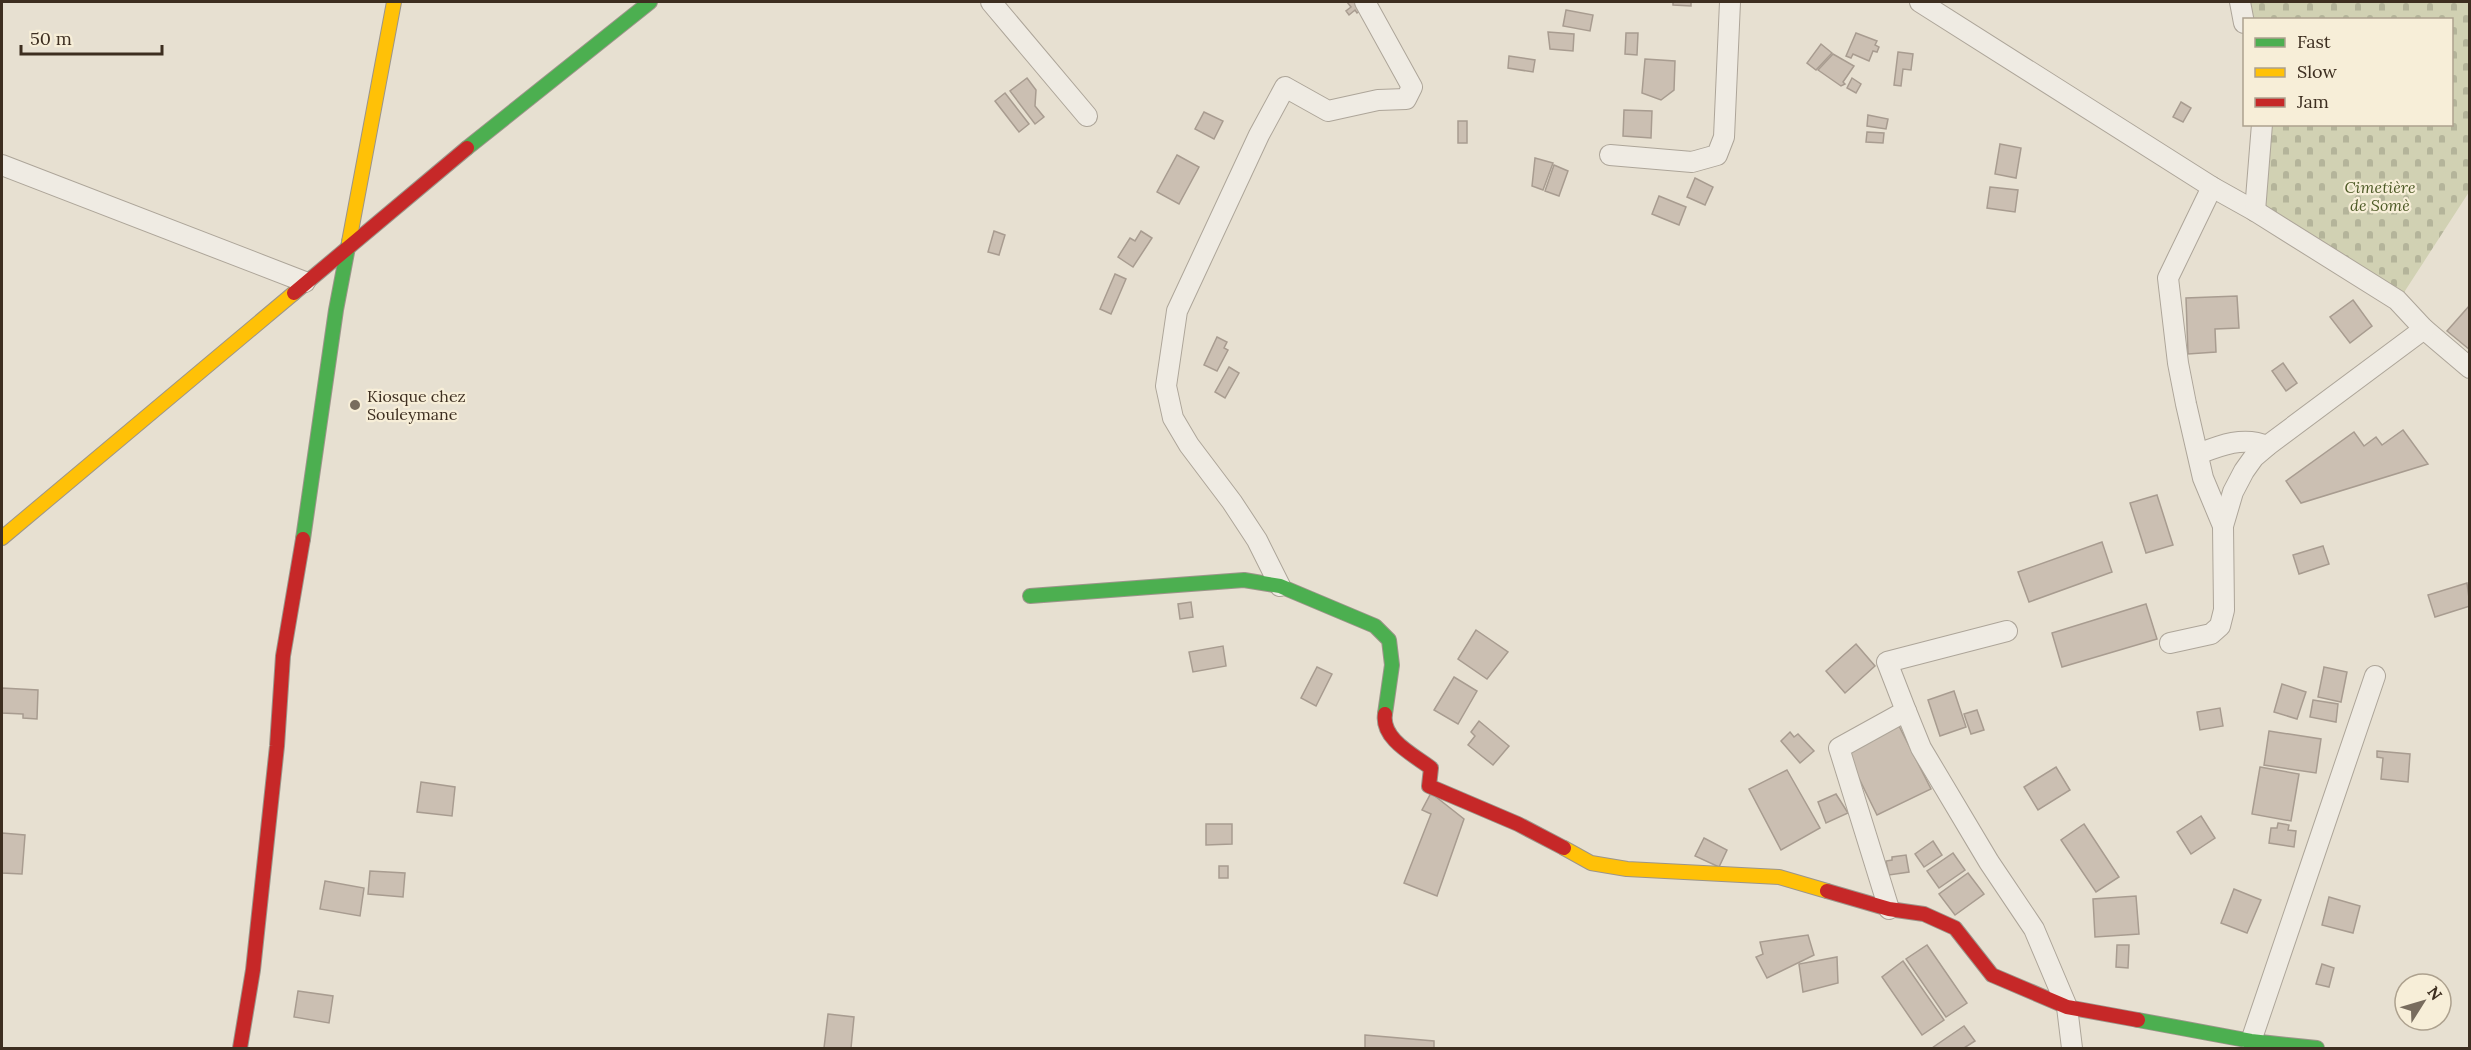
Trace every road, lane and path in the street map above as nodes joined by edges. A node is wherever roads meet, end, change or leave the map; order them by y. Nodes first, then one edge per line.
1 (394, 2) edge
2 (650, 2) edge
3 (991, 2) edge
4 (1365, 2) edge
5 (1730, 2) edge
6 (1920, 2) edge
7 (2240, 2) edge
8 (2243, 18) edge
9 (1087, 116) dead end
10 (2262, 126) edge
11 (1610, 155) dead end
12 (2, 165) edge
13 (2212, 188) junction
14 (2255, 211) junction
15 (348, 246) junction
16 (306, 282) junction
17 (2424, 329) junction
18 (2469, 368) edge
19 (2267, 446) junction
20 (2198, 454) junction
21 (2223, 526) junction
22 (2, 538) edge
23 (1280, 586) junction
24 (1030, 596) dead end
25 (2007, 631) dead end
26 (2170, 643) dead end
27 (2375, 676) dead end
28 (1906, 711) junction
29 (1889, 909) junction
30 (2067, 1007) junction
31 (2251, 1041) junction
32 (240, 1048) edge
33 (2072, 1048) edge
34 (2312, 1048) edge

1 - 15 street
2 - 15 street
3 - 9 street
4 - 23 street
5 - 11 street
6 - 13 street
7 - 8 street
10 - 14 street
12 - 16 street
13 - 14 street
13 - 20 street
14 - 17 street
15 - 16 street
15 - 32 street
16 - 22 street
17 - 18 street
17 - 19 street
19 - 20 street
19 - 21 street
20 - 21 street
21 - 26 street
23 - 24 street
23 - 29 street
25 - 28 street
27 - 31 street
28 - 29 street
28 - 30 street
29 - 30 street
30 - 31 street
30 - 33 street
31 - 34 street

